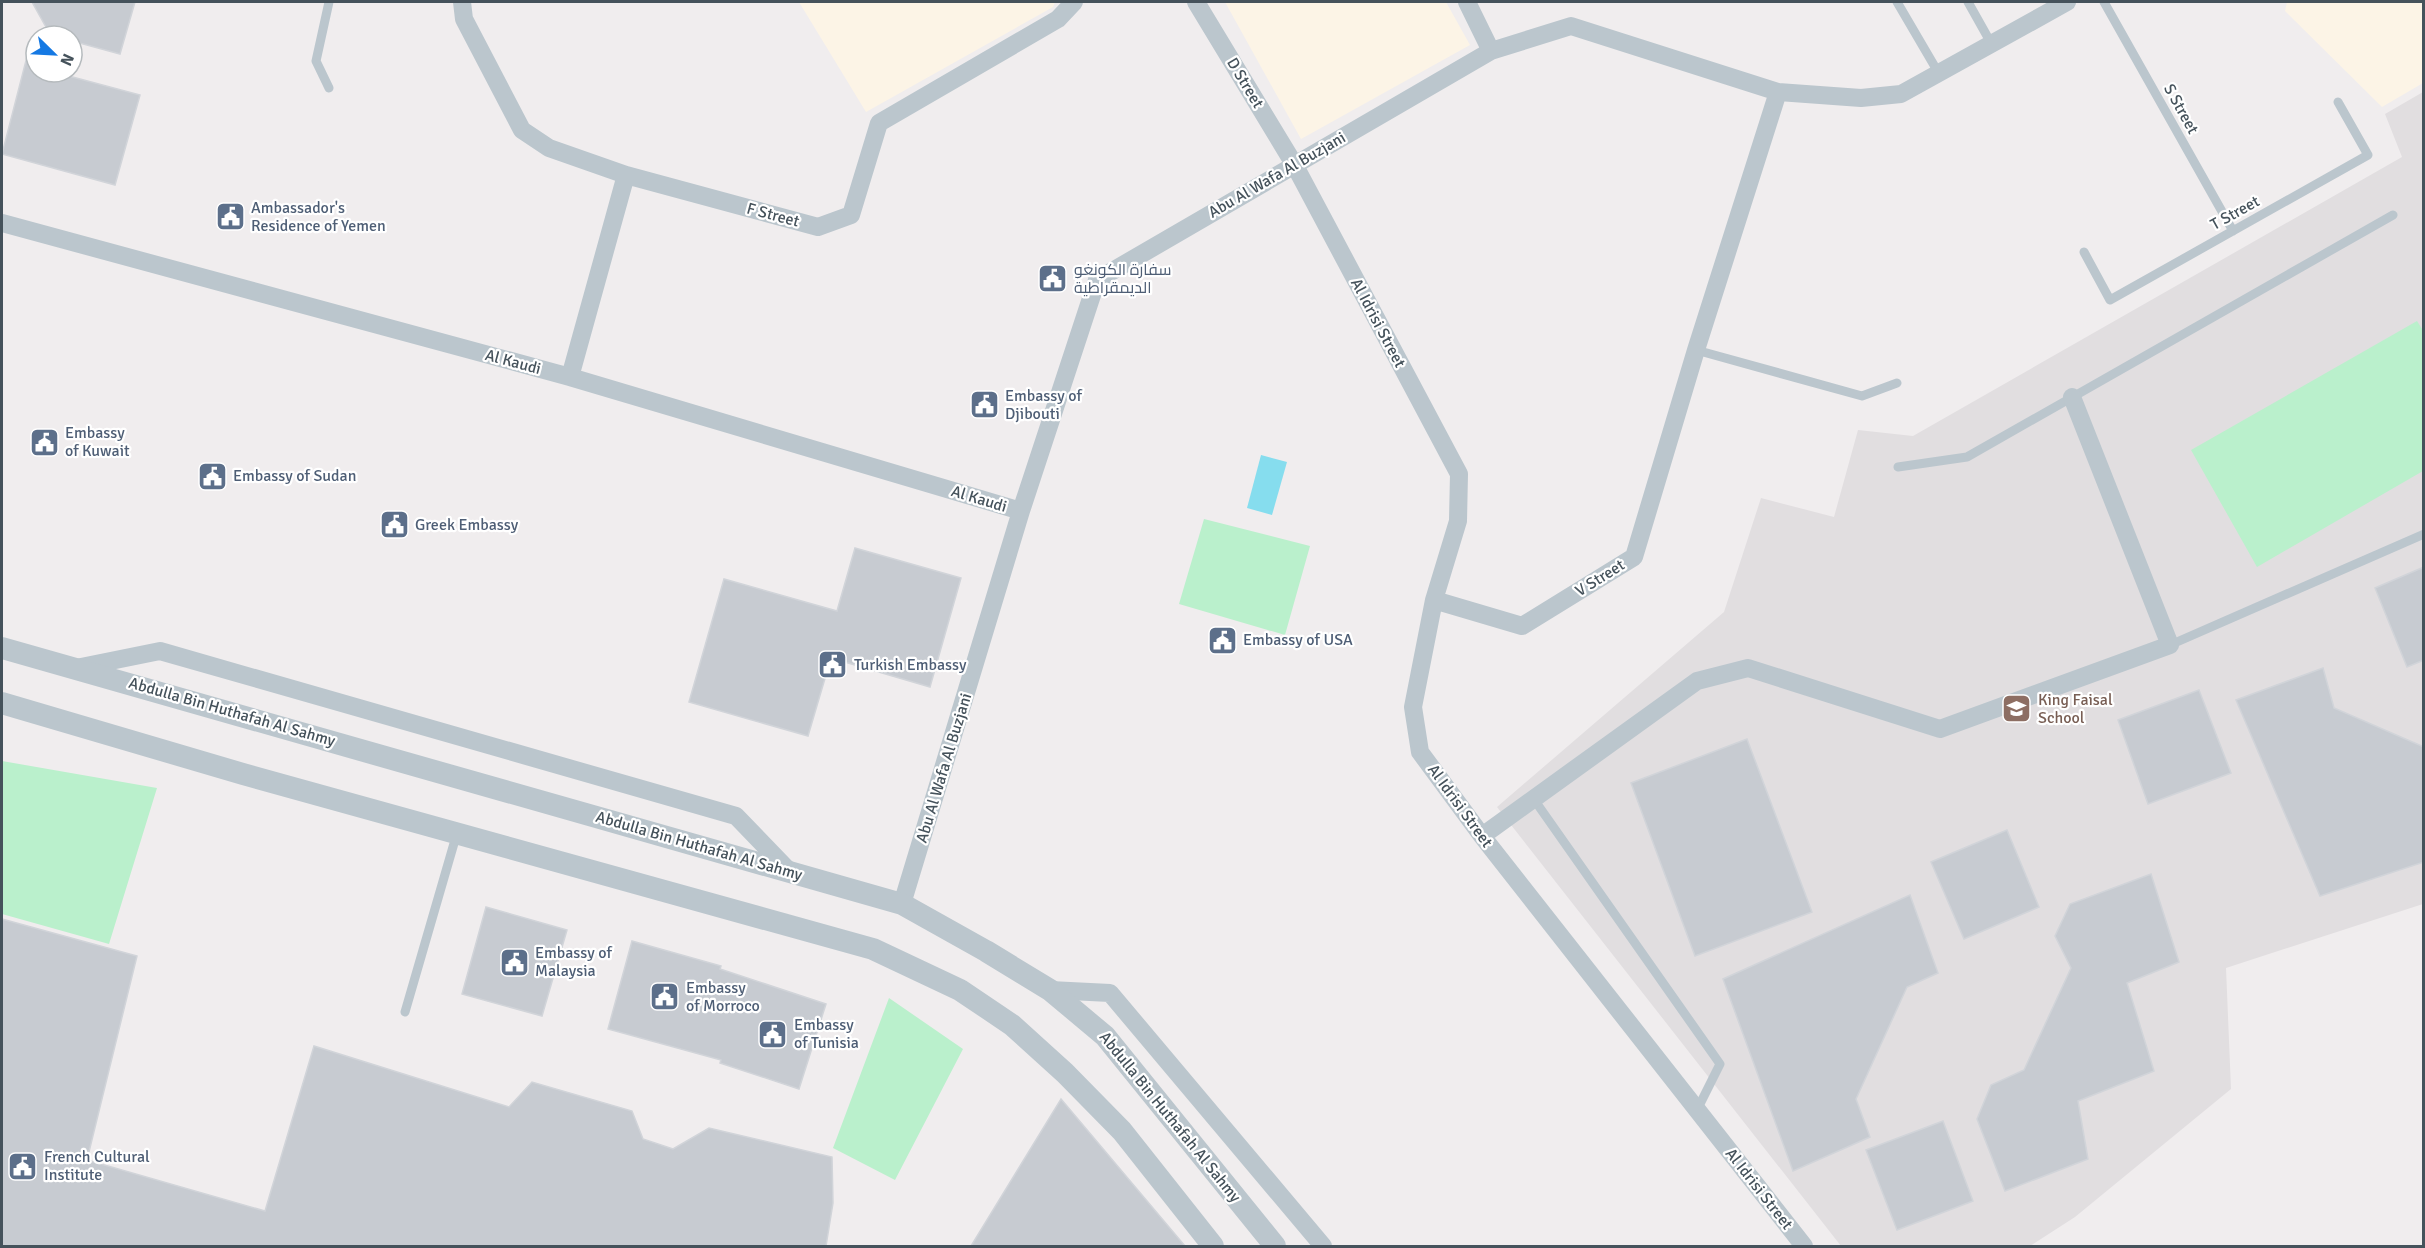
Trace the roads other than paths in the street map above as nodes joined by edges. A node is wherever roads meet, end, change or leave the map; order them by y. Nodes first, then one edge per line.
1 (329, 2) edge
2 (462, 2) edge
3 (1074, 2) edge
4 (1196, 2) edge
5 (1467, 2) edge
6 (1897, 2) edge
7 (1968, 2) edge
8 (2067, 2) edge
9 (2103, 2) edge
10 (1991, 43) junction
11 (1491, 51) junction
12 (1938, 72) junction
13 (329, 88) dead end
14 (1778, 92) junction
15 (2338, 102) dead end
16 (1294, 164) junction
17 (626, 175) junction
18 (2393, 215) dead end
19 (2, 223) edge
20 (1327, 226) joint
21 (2233, 231) junction
22 (2084, 252) dead end
23 (1696, 350) junction
24 (570, 377) junction
25 (1897, 383) dead end
26 (2072, 397) junction
27 (1898, 467) dead end
28 (1021, 511) junction
29 (2424, 534) edge
30 (1434, 600) junction
31 (2170, 645) junction
32 (2, 648) edge
33 (75, 668) junction
34 (2, 703) edge
35 (1533, 798) junction
36 (457, 833) junction
37 (1482, 836) junction
38 (790, 872) junction
39 (903, 904) junction
40 (1050, 990) junction
41 (405, 1012) dead end
42 (1698, 1110) junction
43 (1214, 1246) edge
44 (1275, 1246) edge
45 (1323, 1246) edge
46 (1804, 1246) edge

1 - 13 lane
2 - 17 street, F Street
3 - 17 street, F Street
4 - 16 street, D Street
5 - 11 street
6 - 12 lane
7 - 10 lane
8 - 10 street, Abu Al Wafa Al Buzjani
9 - 21 lane, S Street
10 - 12 street, Abu Al Wafa Al Buzjani
11 - 14 street, Abu Al Wafa Al Buzjani
11 - 16 street, Abu Al Wafa Al Buzjani
12 - 14 street, Abu Al Wafa Al Buzjani
14 - 23 street, V Street
15 - 21 lane, T Street
16 - 20 street, D Street
16 - 28 street, Abu Al Wafa Al Buzjani
17 - 24 street
18 - 26 lane
19 - 24 street, Al Kaudi
20 - 30 street, Al Idrisi Street
21 - 22 lane, T Street
23 - 25 lane
23 - 30 street, V Street
24 - 28 street, Al Kaudi
26 - 27 lane
26 - 31 street
28 - 39 street, Abu Al Wafa Al Buzjani
29 - 31 lane
30 - 37 street, Al Idrisi Street
31 - 35 street
32 - 33 street, Abdulla Bin Huthafah Al Sahmy
33 - 38 street, Abdulla Bin Huthafah Al Sahmy
33 - 38 street
34 - 36 street
35 - 37 street
35 - 42 lane
36 - 41 lane
36 - 43 street
37 - 42 street, Al Idrisi Street
38 - 39 street, Abdulla Bin Huthafah Al Sahmy
39 - 40 street, Abdulla Bin Huthafah Al Sahmy
40 - 44 street, Abdulla Bin Huthafah Al Sahmy
40 - 45 street
42 - 46 street, Al Idrisi Street

